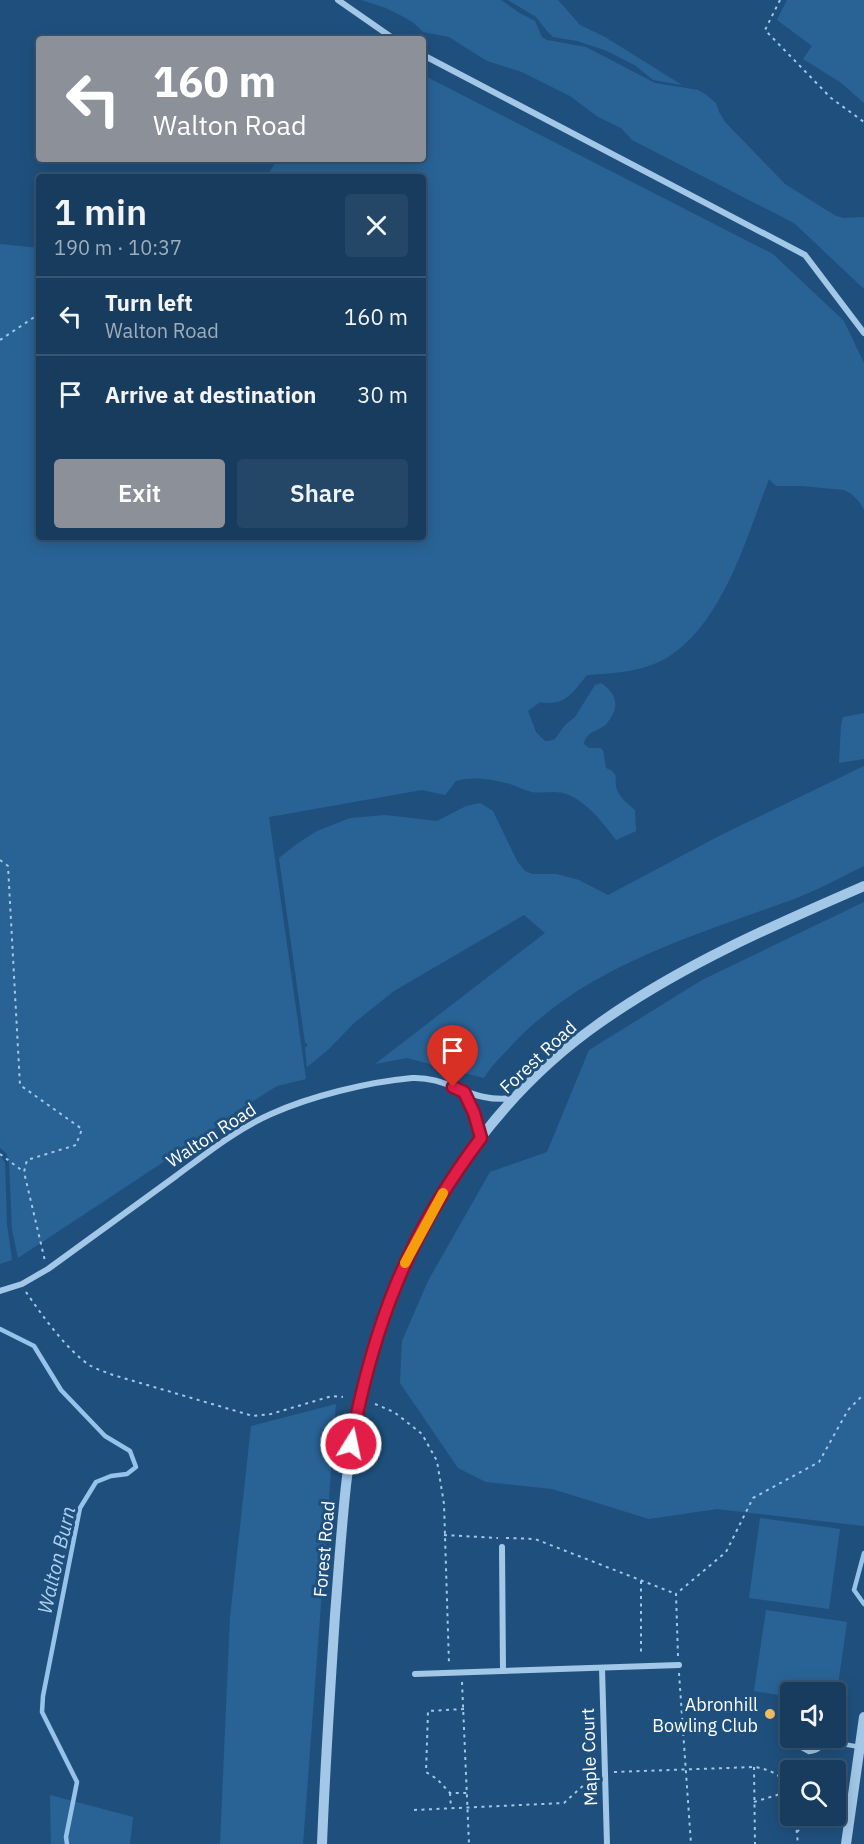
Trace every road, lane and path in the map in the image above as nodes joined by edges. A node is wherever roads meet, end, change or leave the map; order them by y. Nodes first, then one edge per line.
1 (338, 0) edge
2 (780, 0) edge
3 (390, 36) edge
4 (426, 57) edge
5 (864, 122) edge
6 (36, 316) edge
7 (864, 333) edge
8 (0, 340) edge
9 (0, 860) edge
10 (864, 886) edge
11 (464, 1092) junction
12 (517, 1098) junction
13 (481, 1138) junction
14 (0, 1154) edge
15 (24, 1172) junction
16 (48, 1269) junction
17 (22, 1284) junction
18 (0, 1291) edge
19 (864, 1394) edge
20 (343, 1397) dead end
21 (375, 1404) dead end
22 (444, 1535) junction
23 (502, 1548) dead end
24 (641, 1581) junction
25 (676, 1594) junction
26 (679, 1665) junction
27 (642, 1667) junction
28 (602, 1668) junction
29 (503, 1671) junction
30 (449, 1673) junction
31 (462, 1673) junction
32 (415, 1674) dead end
33 (464, 1708) junction
34 (864, 1717) edge
35 (846, 1744) edge
36 (860, 1747) junction
37 (802, 1748) edge
38 (820, 1748) edge
39 (754, 1767) junction
40 (687, 1769) junction
41 (620, 1772) dead end
42 (780, 1776) edge
43 (605, 1778) junction
44 (450, 1793) junction
45 (467, 1793) junction
46 (780, 1794) edge
47 (754, 1802) junction
48 (468, 1807) junction
49 (451, 1808) junction
50 (414, 1810) dead end
51 (796, 1826) edge
52 (803, 1826) edge
53 (797, 1832) junction
54 (322, 1844) edge
55 (469, 1844) edge
56 (607, 1844) edge
57 (691, 1844) edge
58 (755, 1844) edge
59 (798, 1844) edge
60 (846, 1844) edge

1 - 3 street
2 - 5 path
4 - 7 street
6 - 8 path
9 - 15 path
10 - 12 street, Forest Road
11 - 12 street, Walton Road
11 - 13 street
11 - 16 street, Walton Road
12 - 13 street, Forest Road
13 - 54 street, Forest Road
14 - 15 path
15 - 16 path
16 - 17 street, Walton Road
17 - 18 street, Walton Road
17 - 20 path
19 - 25 path
21 - 22 path
22 - 24 path
22 - 30 path
23 - 29 street
24 - 25 path
24 - 27 path
25 - 26 path
26 - 27 street
26 - 40 path
27 - 28 street
28 - 29 street
28 - 43 street, Maple Court
29 - 31 street
30 - 31 street
30 - 32 street
31 - 33 path
33 - 44 path
33 - 45 path
34 - 36 street
35 - 36 lane
36 - 60 street
37 - 38 lane
39 - 40 path
39 - 42 path
39 - 47 path
40 - 41 path
40 - 57 path
43 - 48 path
43 - 56 street, Maple Court
44 - 45 path
44 - 49 path
45 - 48 path
46 - 47 path
47 - 58 path
48 - 49 path
48 - 55 path
49 - 50 path
51 - 53 path
52 - 53 path
53 - 59 path

